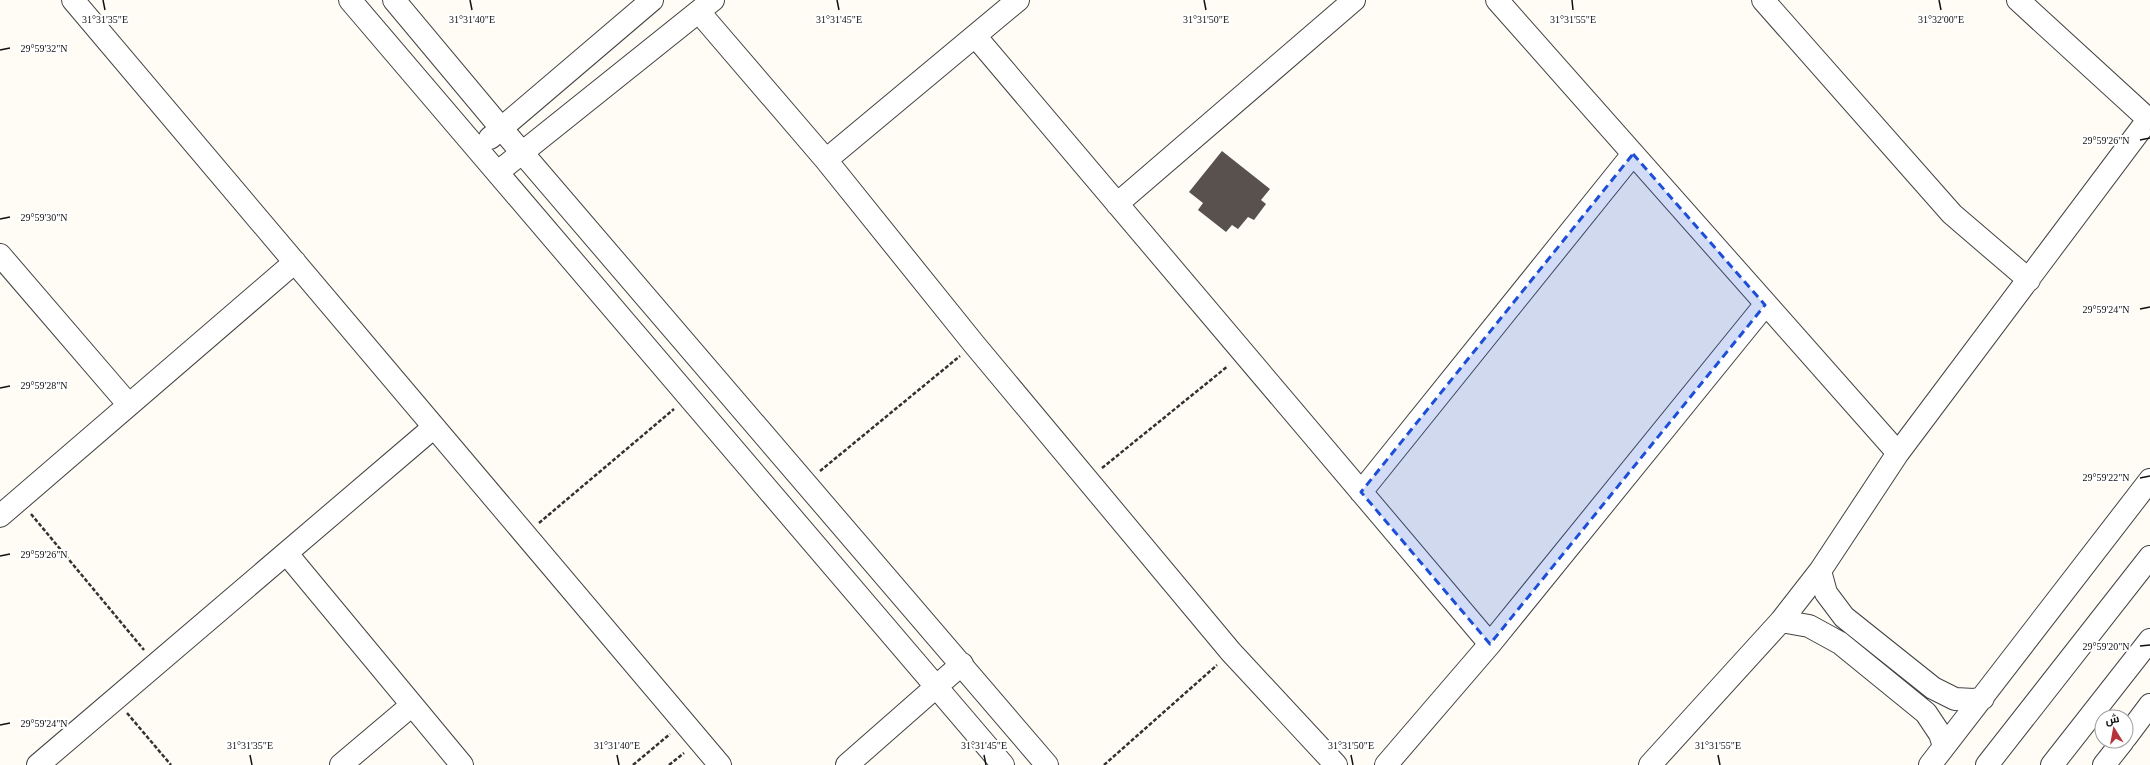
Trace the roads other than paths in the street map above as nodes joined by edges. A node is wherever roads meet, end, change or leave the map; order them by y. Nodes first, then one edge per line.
1 (73, 0) edge
2 (350, 0) edge
3 (394, 0) edge
4 (652, 0) edge
5 (1018, 0) edge
6 (1354, 0) edge
7 (1497, 0) edge
8 (1763, 0) edge
9 (2018, 0) edge
10 (706, 6) edge
11 (976, 37) junction
12 (2149, 118) edge
13 (501, 128) junction
14 (478, 148) junction
15 (522, 151) junction
16 (1633, 154) junction
17 (826, 160) junction
18 (498, 172) junction
19 (1117, 204) junction
20 (0, 255) edge
21 (295, 262) junction
22 (2029, 280) junction
23 (1765, 305) junction
24 (129, 405) junction
25 (434, 427) junction
26 (1898, 453) junction
27 (2150, 480) edge
28 (1361, 492) junction
29 (0, 516) edge
30 (287, 554) junction
31 (2150, 557) edge
32 (1820, 571) junction
33 (1781, 621) junction
34 (2150, 640) edge
35 (1490, 644) junction
36 (962, 664) junction
37 (937, 686) junction
38 (1983, 698) junction
39 (412, 705) junction
40 (2150, 705) edge
41 (2134, 726) edge
42 (1944, 746) junction
43 (2117, 749) edge
44 (38, 765) edge
45 (341, 765) edge
46 (462, 765) edge
47 (720, 765) edge
48 (846, 765) edge
49 (1004, 765) edge
50 (1047, 765) edge
51 (1336, 765) edge
52 (1386, 765) edge
53 (1650, 765) edge
54 (1930, 765) edge
55 (1988, 765) edge
56 (2052, 765) edge
57 (2104, 765) edge

1 - 21 street
2 - 14 street
3 - 13 street
4 - 13 street
5 - 11 street
6 - 19 street
7 - 16 street
8 - 22 street
9 - 12 street
10 - 15 street
10 - 17 street
11 - 17 street
11 - 19 street
12 - 22 street
13 - 14 street
13 - 15 street
14 - 18 street
15 - 18 street
15 - 36 street
16 - 23 street
16 - 28 street
17 - 51 street
18 - 37 street
19 - 28 street
20 - 24 street
21 - 24 street
21 - 25 street
22 - 26 street
23 - 26 street
23 - 35 street
24 - 29 street
25 - 30 street
25 - 47 street
26 - 32 street
27 - 38 street
28 - 35 street
30 - 39 street
30 - 44 street
31 - 55 street
32 - 33 street
32 - 38 street
33 - 42 street
33 - 53 street
34 - 56 street
35 - 52 street
36 - 37 street
36 - 50 street
37 - 48 street
37 - 49 street
38 - 42 street
39 - 45 street
39 - 46 street
40 - 41 street
42 - 54 street
43 - 57 street

